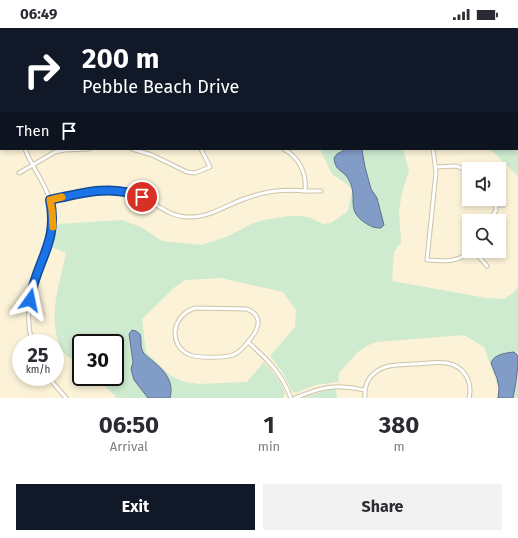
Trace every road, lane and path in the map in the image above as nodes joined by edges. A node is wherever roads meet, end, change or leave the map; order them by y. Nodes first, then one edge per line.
1 (26, 150) edge
2 (74, 150) edge
3 (135, 150) edge
4 (202, 150) edge
5 (285, 150) edge
6 (433, 150) edge
7 (33, 165) junction
8 (436, 167) junction
9 (462, 168) edge
10 (19, 173) dead end
11 (305, 191) junction
12 (321, 191) dead end
13 (50, 200) junction
14 (462, 257) edge
15 (480, 258) edge
16 (487, 266) dead end
17 (31, 334) edge
18 (248, 342) junction
19 (56, 386) edge
20 (365, 390) junction
21 (66, 398) edge
22 (291, 398) edge
23 (294, 398) edge
24 (365, 398) edge
25 (469, 398) edge

1 - 7 street
2 - 7 street
3 - 4 street
5 - 11 street
6 - 8 street
7 - 10 street
7 - 13 street
8 - 9 street
8 - 14 street
11 - 12 street
11 - 13 street
13 - 17 street
15 - 16 street
18 - 18 street
18 - 22 street
19 - 21 street
20 - 23 street
20 - 24 street
20 - 25 street

